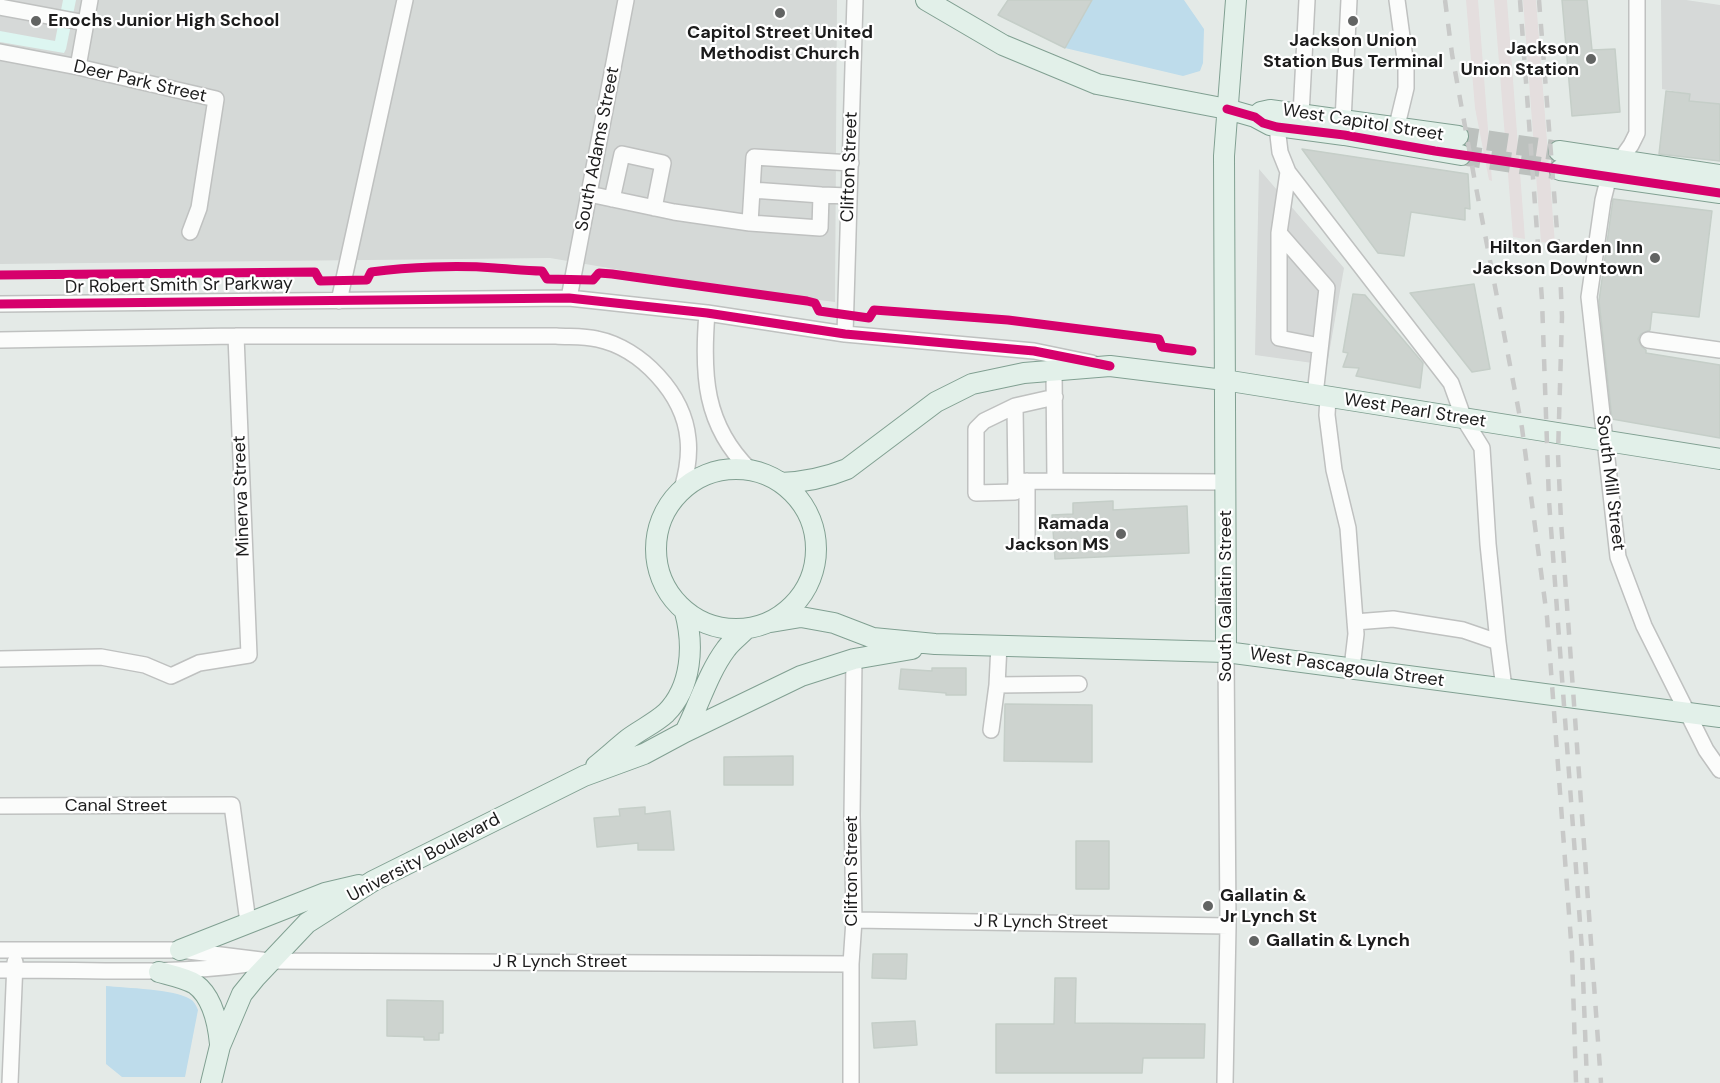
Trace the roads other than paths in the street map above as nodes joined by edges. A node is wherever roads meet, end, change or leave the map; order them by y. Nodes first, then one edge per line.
1 (90, 0) edge
2 (405, 0) edge
3 (626, 0) edge
4 (855, 0) edge
5 (926, 0) edge
6 (1236, 0) edge
7 (1307, 0) edge
8 (1349, 0) edge
9 (1397, 0) edge
10 (1623, 0) edge
11 (1, 5) edge
12 (1637, 5) edge
13 (86, 23) junction
14 (0, 52) edge
15 (78, 67) junction
16 (1227, 109) junction
17 (1301, 115) junction
18 (1255, 117) junction
19 (1343, 121) junction
20 (1277, 127) junction
21 (1395, 136) junction
22 (1460, 146) tunnel mouth
23 (1622, 159) junction
24 (850, 163) junction
25 (1288, 172) junction
26 (1720, 175) edge
27 (1609, 176) junction
28 (752, 190) junction
29 (1720, 193) edge
30 (589, 194) junction
31 (821, 195) junction
32 (849, 196) junction
33 (612, 199) junction
34 (654, 207) junction
35 (750, 223) junction
36 (190, 232) dead end
37 (1279, 233) junction
38 (569, 298) junction
39 (339, 301) junction
40 (0, 304) edge
41 (707, 313) junction
42 (845, 334) junction
43 (236, 336) junction
44 (0, 340) edge
45 (1648, 340) dead end
46 (1320, 346) junction
47 (1720, 350) edge
48 (1110, 366) junction
49 (1054, 371) junction
50 (1224, 380) junction
51 (1321, 396) junction
52 (1055, 397) junction
53 (1015, 406) junction
54 (1464, 418) junction
55 (1605, 441) junction
56 (1720, 459) edge
57 (750, 470) junction
58 (1021, 481) junction
59 (1055, 481) junction
60 (1225, 482) junction
61 (781, 483) junction
62 (682, 489) junction
63 (1027, 543) dead end
64 (686, 612) junction
65 (771, 622) junction
66 (1355, 622) junction
67 (746, 629) junction
68 (1498, 642) junction
69 (935, 644) junction
70 (999, 645) junction
71 (1226, 652) junction
72 (0, 659) edge
73 (854, 659) junction
74 (1352, 668) junction
75 (997, 684) junction
76 (1079, 684) dead end
77 (1504, 688) junction
78 (1686, 712) junction
79 (1720, 717) edge
80 (991, 730) dead end
81 (686, 732) junction
82 (1720, 770) edge
83 (584, 776) junction
84 (0, 806) edge
85 (373, 881) junction
86 (854, 921) junction
87 (248, 922) junction
88 (1228, 926) junction
89 (8, 950) edge
90 (180, 950) junction
91 (269, 961) junction
92 (851, 964) junction
93 (7, 970) edge
94 (159, 972) junction
95 (220, 1046) junction
96 (10, 1083) edge
97 (211, 1083) edge
98 (851, 1083) edge
99 (1225, 1083) edge

1 - 13 street
2 - 39 street
3 - 30 street, South Adams Street
4 - 24 street, Clifton Street
5 - 16 main road, West Capitol Street
6 - 16 main road, South Gallatin Street
7 - 17 street
8 - 19 street
9 - 21 street
10 - 12 street
11 - 13 street
12 - 23 street
13 - 15 street
14 - 15 street, Deer Park Street
15 - 36 street, Deer Park Street
16 - 18 main road, West Capitol Street
16 - 50 main road, South Gallatin Street
17 - 18 main road, West Capitol Street
17 - 19 main road, West Capitol Street
18 - 20 main road, West Capitol Street
19 - 21 main road, West Capitol Street
20 - 21 main road, West Capitol Street
20 - 25 street
21 - 22 main road, West Capitol Street
23 - 26 main road
23 - 27 street
23 - 27 main road
24 - 28 street
24 - 32 street, Clifton Street
25 - 37 street
25 - 54 street
27 - 29 main road
27 - 55 street, South Mill Street
28 - 31 street
28 - 35 street
30 - 33 street
30 - 38 street, South Adams Street
31 - 32 street
31 - 35 street
32 - 42 street, Clifton Street
33 - 34 street
33 - 34 street
34 - 35 street
37 - 46 street
37 - 46 street
38 - 39 street, Dr Robert Smith Sr Parkway
38 - 41 street, Dr Robert Smith Sr Parkway
39 - 40 street, Dr Robert Smith Sr Parkway
41 - 42 street, Dr Robert Smith Sr Parkway
41 - 57 street
42 - 48 street, Dr Robert Smith Sr Parkway
43 - 44 street
43 - 62 street
43 - 72 street, Minerva Street
45 - 47 street
46 - 51 street
48 - 49 main road
48 - 50 main road, West Pearl Street
49 - 52 street
49 - 61 main road
50 - 51 main road, West Pearl Street
50 - 60 main road, South Gallatin Street
51 - 54 main road, West Pearl Street
51 - 66 street
52 - 53 street
52 - 59 street
53 - 58 street
53 - 58 street
54 - 55 main road, West Pearl Street
54 - 68 street
55 - 56 main road, West Pearl Street
55 - 78 street, South Mill Street
57 - 61 main road
57 - 62 main road
58 - 59 street
58 - 63 street
59 - 60 street
60 - 71 main road, South Gallatin Street
61 - 65 main road
62 - 64 main road
64 - 67 main road
64 - 83 main road, University Boulevard
65 - 67 main road
65 - 69 main road, West Pascagoula Street
66 - 68 street
66 - 74 street
67 - 81 main road
68 - 77 street
69 - 70 main road, West Pascagoula Street
69 - 73 main road, West Pascagoula Street
70 - 71 main road, West Pascagoula Street
70 - 75 street
71 - 74 main road, West Pascagoula Street
71 - 88 street, South Gallatin Street
73 - 81 main road, West Pascagoula Street
73 - 86 street, Clifton Street
74 - 77 main road, West Pascagoula Street
75 - 76 street
75 - 80 street
77 - 78 main road, West Pascagoula Street
78 - 79 main road, West Pascagoula Street
78 - 82 street, South Mill Street
81 - 83 main road, University Boulevard
83 - 85 main road, University Boulevard
84 - 87 street, Canal Street
85 - 87 main road
85 - 91 main road, University Boulevard
86 - 88 street, J R Lynch Street
86 - 92 street, Clifton Street
87 - 90 main road
88 - 99 street, South Gallatin Street
89 - 90 street, J R Lynch Street
89 - 93 street
90 - 91 street, J R Lynch Street
91 - 92 street, J R Lynch Street
91 - 94 street, J R Lynch Street
91 - 95 main road, University Boulevard
92 - 98 street, Clifton Street
93 - 94 street, J R Lynch Street
93 - 96 street
94 - 95 main road
95 - 97 main road, University Boulevard

